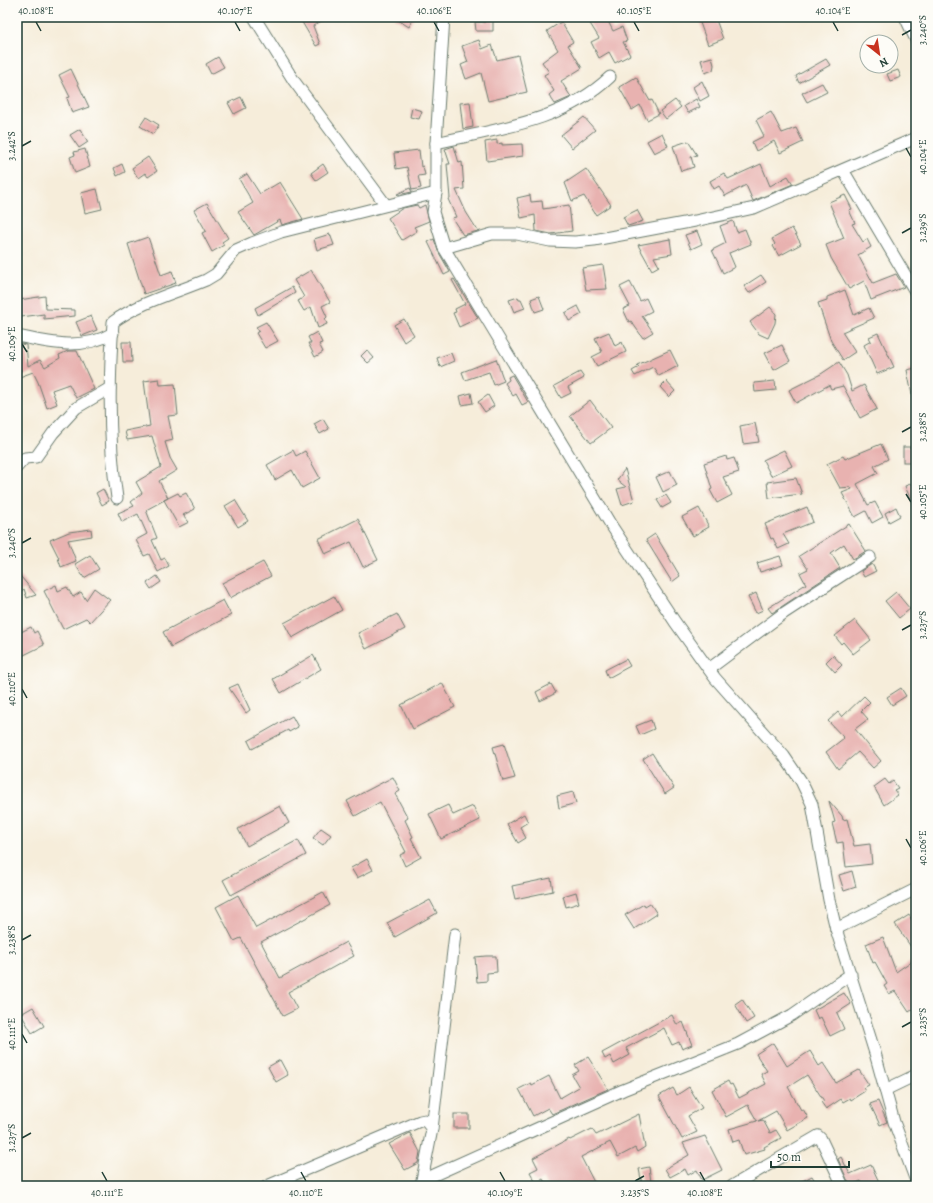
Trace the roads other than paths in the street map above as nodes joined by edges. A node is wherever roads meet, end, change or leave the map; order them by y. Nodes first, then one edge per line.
1 (254, 17) edge
2 (444, 17) edge
3 (904, 17) edge
4 (916, 40) edge
5 (610, 78) dead end
6 (916, 138) edge
7 (436, 143) junction
8 (843, 170) junction
9 (436, 193) junction
10 (386, 205) junction
11 (444, 248) junction
12 (916, 293) edge
13 (113, 333) junction
14 (17, 336) edge
15 (110, 388) junction
16 (17, 467) edge
17 (117, 498) dead end
18 (870, 557) dead end
19 (709, 669) junction
20 (916, 889) edge
21 (836, 929) junction
22 (455, 934) dead end
23 (851, 974) junction
24 (916, 1075) edge
25 (885, 1090) junction
26 (432, 1129) junction
27 (916, 1181) edge
28 (422, 1183) edge
29 (267, 1186) edge
30 (732, 1186) edge
31 (843, 1186) edge

1 - 10 street
2 - 7 street
3 - 4 street
5 - 7 street
6 - 8 street
7 - 9 street
8 - 11 street
8 - 12 street
9 - 10 street
9 - 11 street
10 - 13 street
11 - 19 street
13 - 14 street
13 - 15 street
15 - 16 street
15 - 17 street
18 - 19 street
19 - 21 street
20 - 21 street
21 - 23 street
22 - 26 street
23 - 25 street
23 - 28 street
24 - 25 street
25 - 27 street
26 - 28 street
26 - 29 street
30 - 31 street

